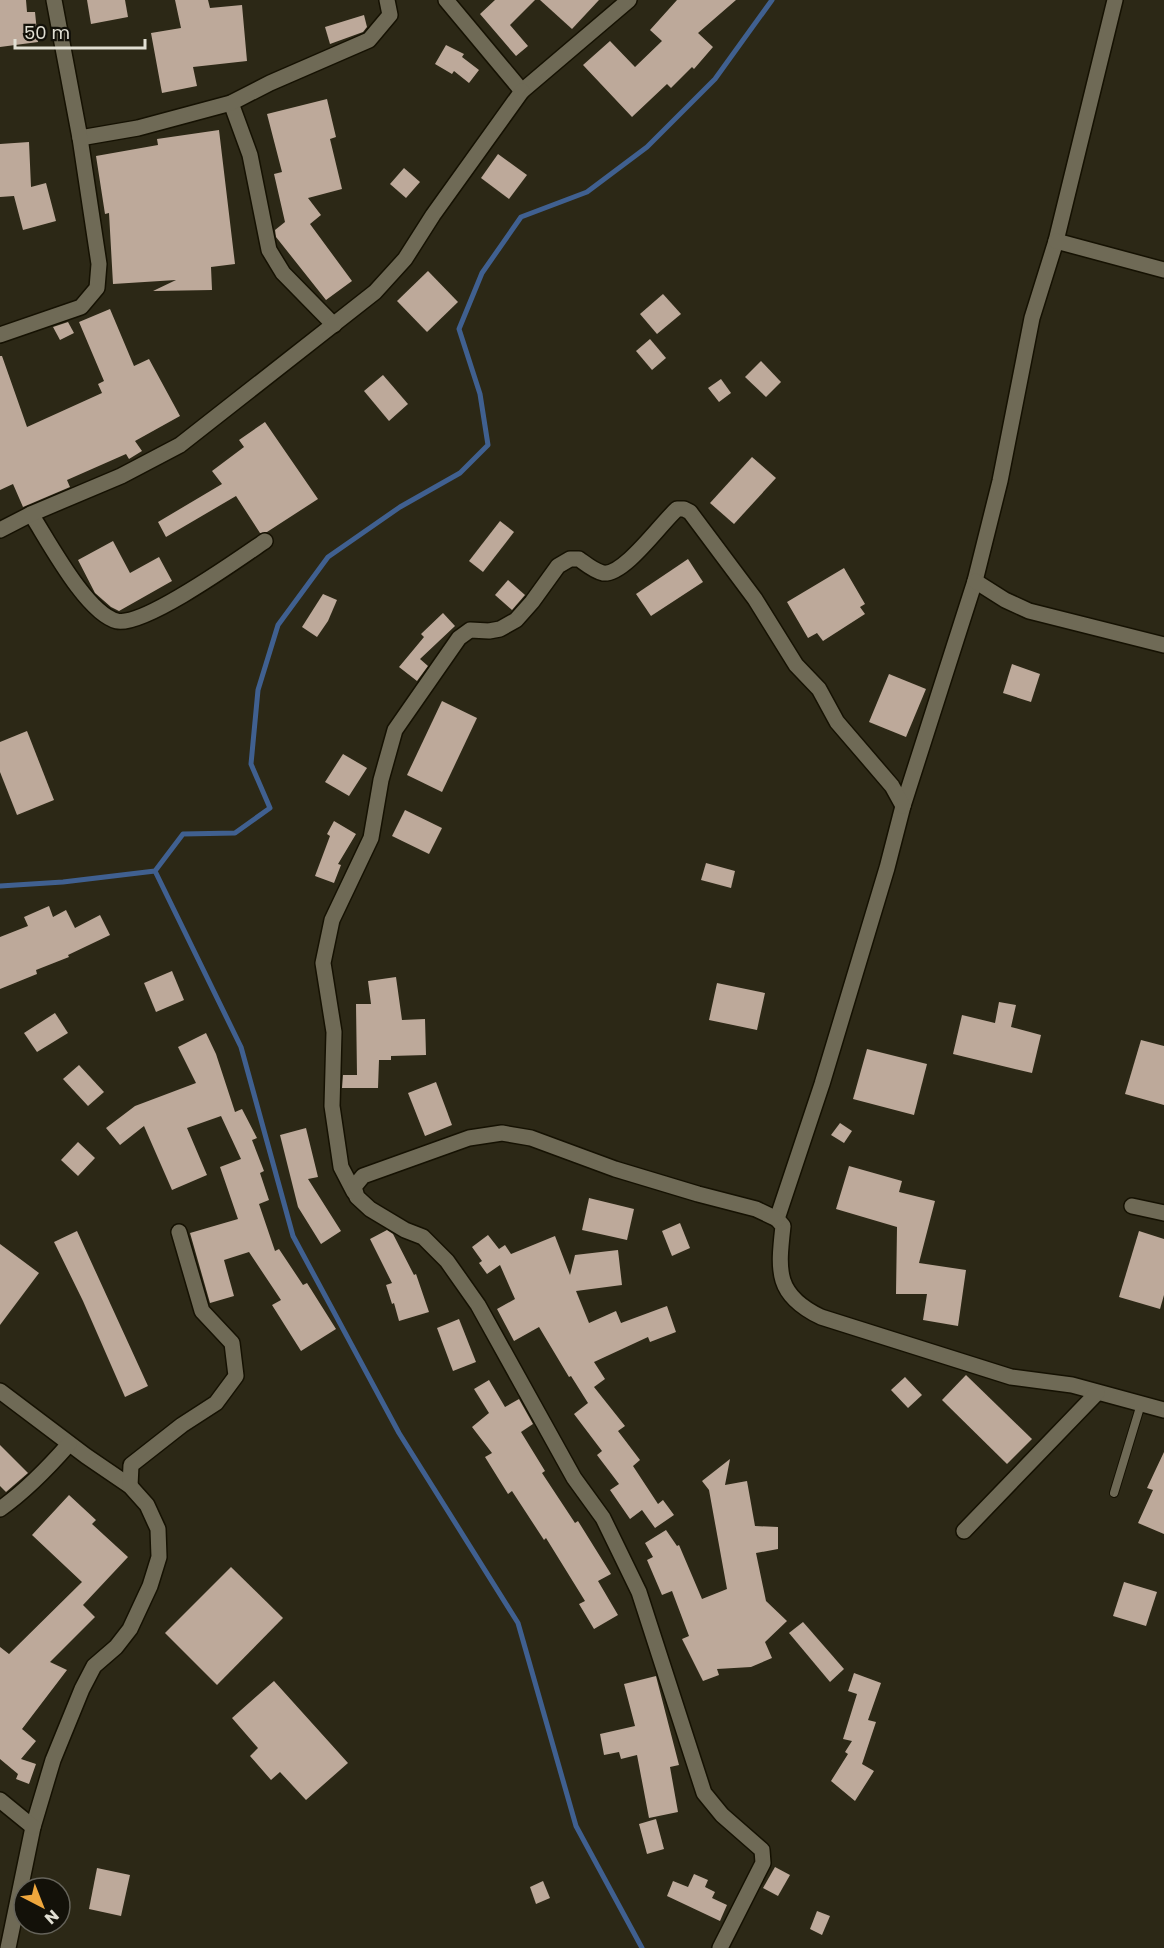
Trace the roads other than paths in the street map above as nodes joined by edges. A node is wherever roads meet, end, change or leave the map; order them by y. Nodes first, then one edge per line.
1 (54, 0) edge
2 (387, 0) edge
3 (446, 0) edge
4 (629, 0) edge
5 (1115, 0) edge
6 (522, 91) junction
7 (231, 103) junction
8 (80, 138) junction
9 (1056, 241) junction
10 (1164, 270) edge
11 (334, 325) junction
12 (0, 335) edge
13 (31, 514) junction
14 (0, 530) edge
15 (266, 541) dead end
16 (975, 580) junction
17 (1164, 645) edge
18 (903, 806) junction
19 (354, 1192) junction
20 (1132, 1206) dead end
21 (1164, 1213) edge
22 (777, 1219) junction
23 (179, 1232) dead end
24 (0, 1391) edge
25 (1097, 1393) junction
26 (1141, 1404) junction
27 (1164, 1410) edge
28 (69, 1444) junction
29 (130, 1486) junction
30 (1114, 1493) dead end
31 (0, 1509) edge
32 (964, 1531) dead end
33 (0, 1800) edge
34 (33, 1827) junction
35 (8, 1948) edge
36 (720, 1948) edge

1 - 8 street
2 - 7 street
3 - 6 street
4 - 6 street
5 - 9 street
6 - 11 street
7 - 8 street
7 - 11 street
8 - 12 street
9 - 10 street
9 - 16 street
11 - 13 street
13 - 14 street
13 - 15 street
16 - 17 street
16 - 18 street
18 - 19 street
18 - 22 street
19 - 22 street
19 - 36 street
20 - 21 street
22 - 25 street
23 - 29 street
24 - 28 street
25 - 26 street
25 - 32 street
26 - 27 street
26 - 30 lane
28 - 29 street
28 - 31 street
29 - 34 street
33 - 34 street
34 - 35 street

